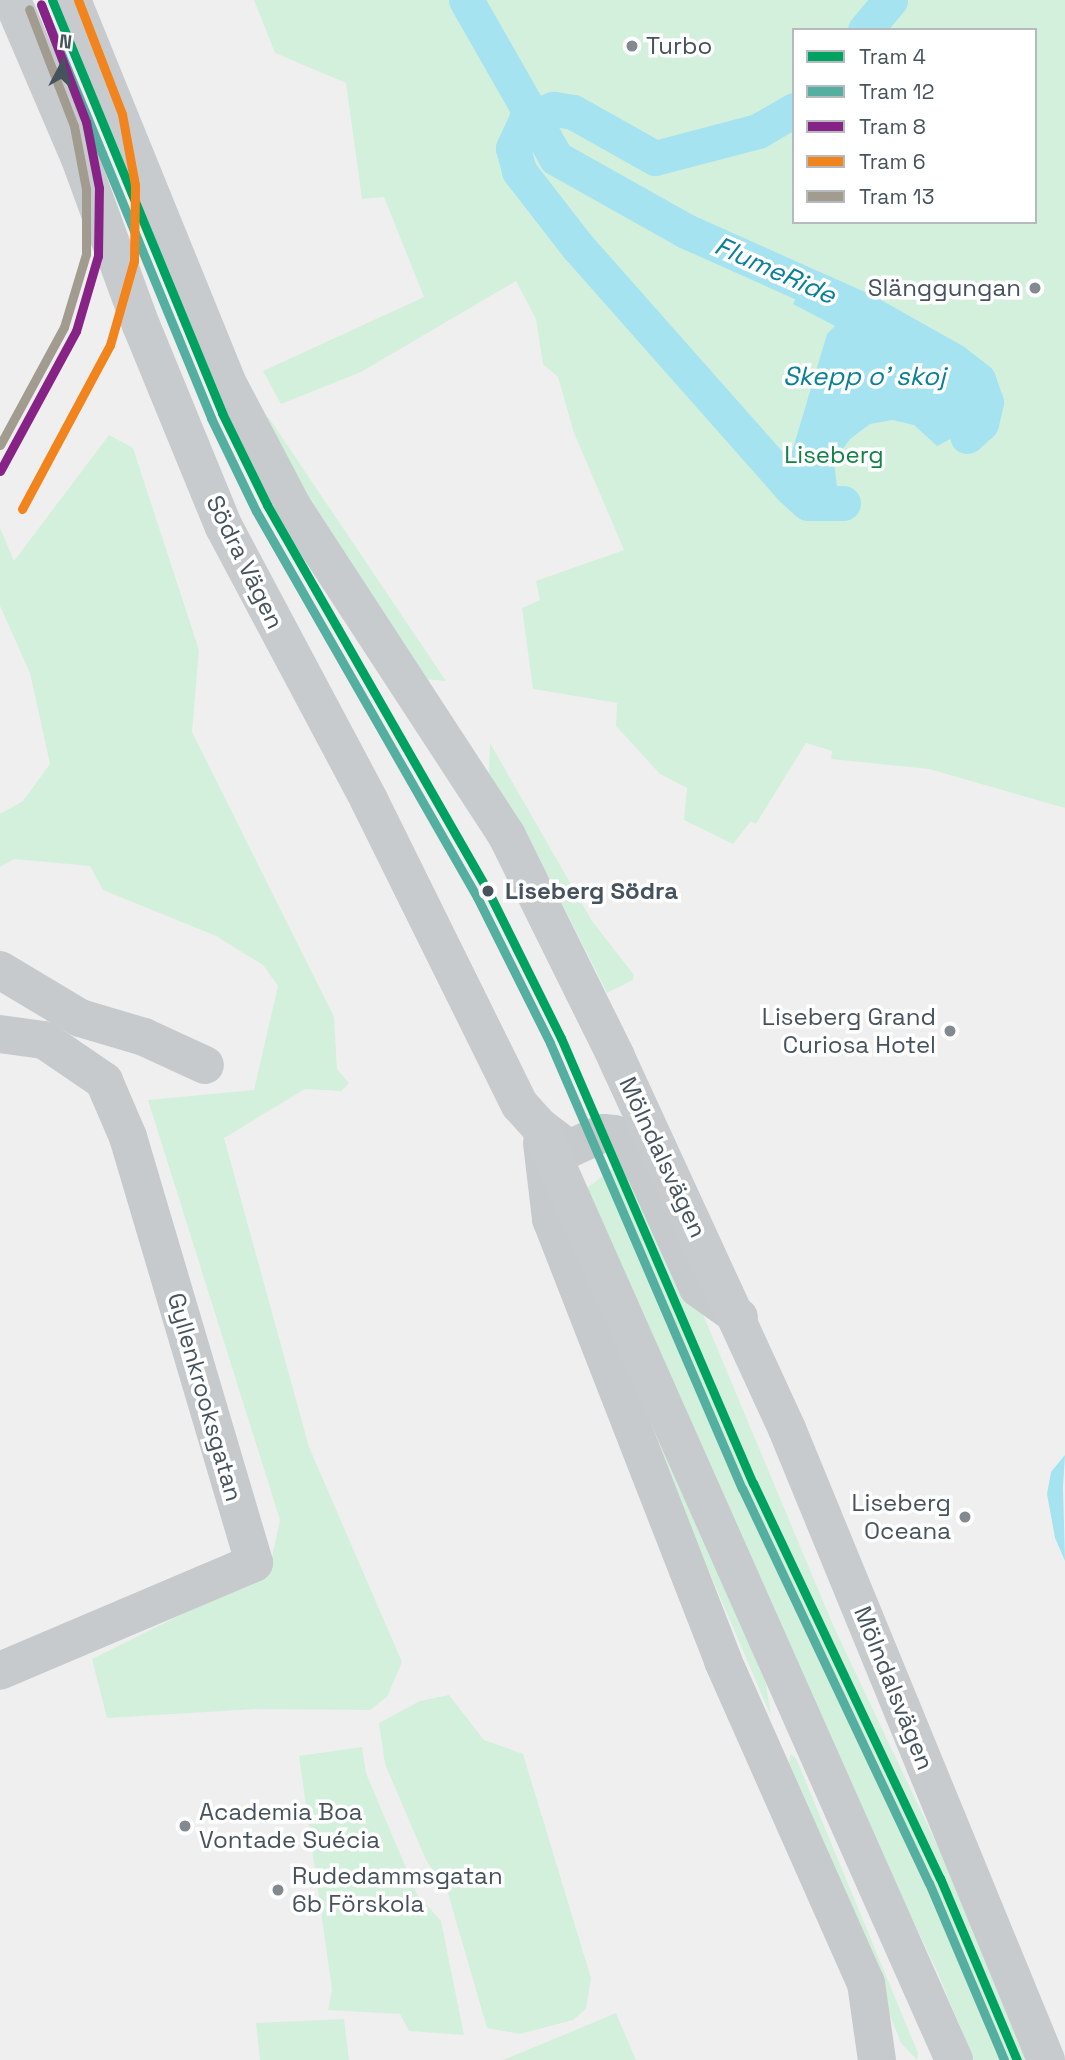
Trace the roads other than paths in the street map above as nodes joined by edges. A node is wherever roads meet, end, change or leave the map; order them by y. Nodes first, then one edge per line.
1 (12, 0) edge
2 (72, 0) edge
3 (0, 970) edge
4 (0, 1034) edge
5 (205, 1065) dead end
6 (530, 1116) junction
7 (739, 1317) junction
8 (782, 1665) junction
9 (0, 1671) edge
10 (756, 1740) junction
11 (877, 2060) edge
12 (954, 2060) edge
13 (1046, 2060) edge

1 - 6 main road, Södra Vägen
2 - 7 main road, Mölndalsvägen
3 - 5 street
4 - 9 street, Gyllenkrooksgatan
6 - 7 street, Mölndalsvägen
6 - 8 main road
6 - 10 street
7 - 13 main road, Mölndalsvägen
8 - 10 street
8 - 12 main road
10 - 11 street

